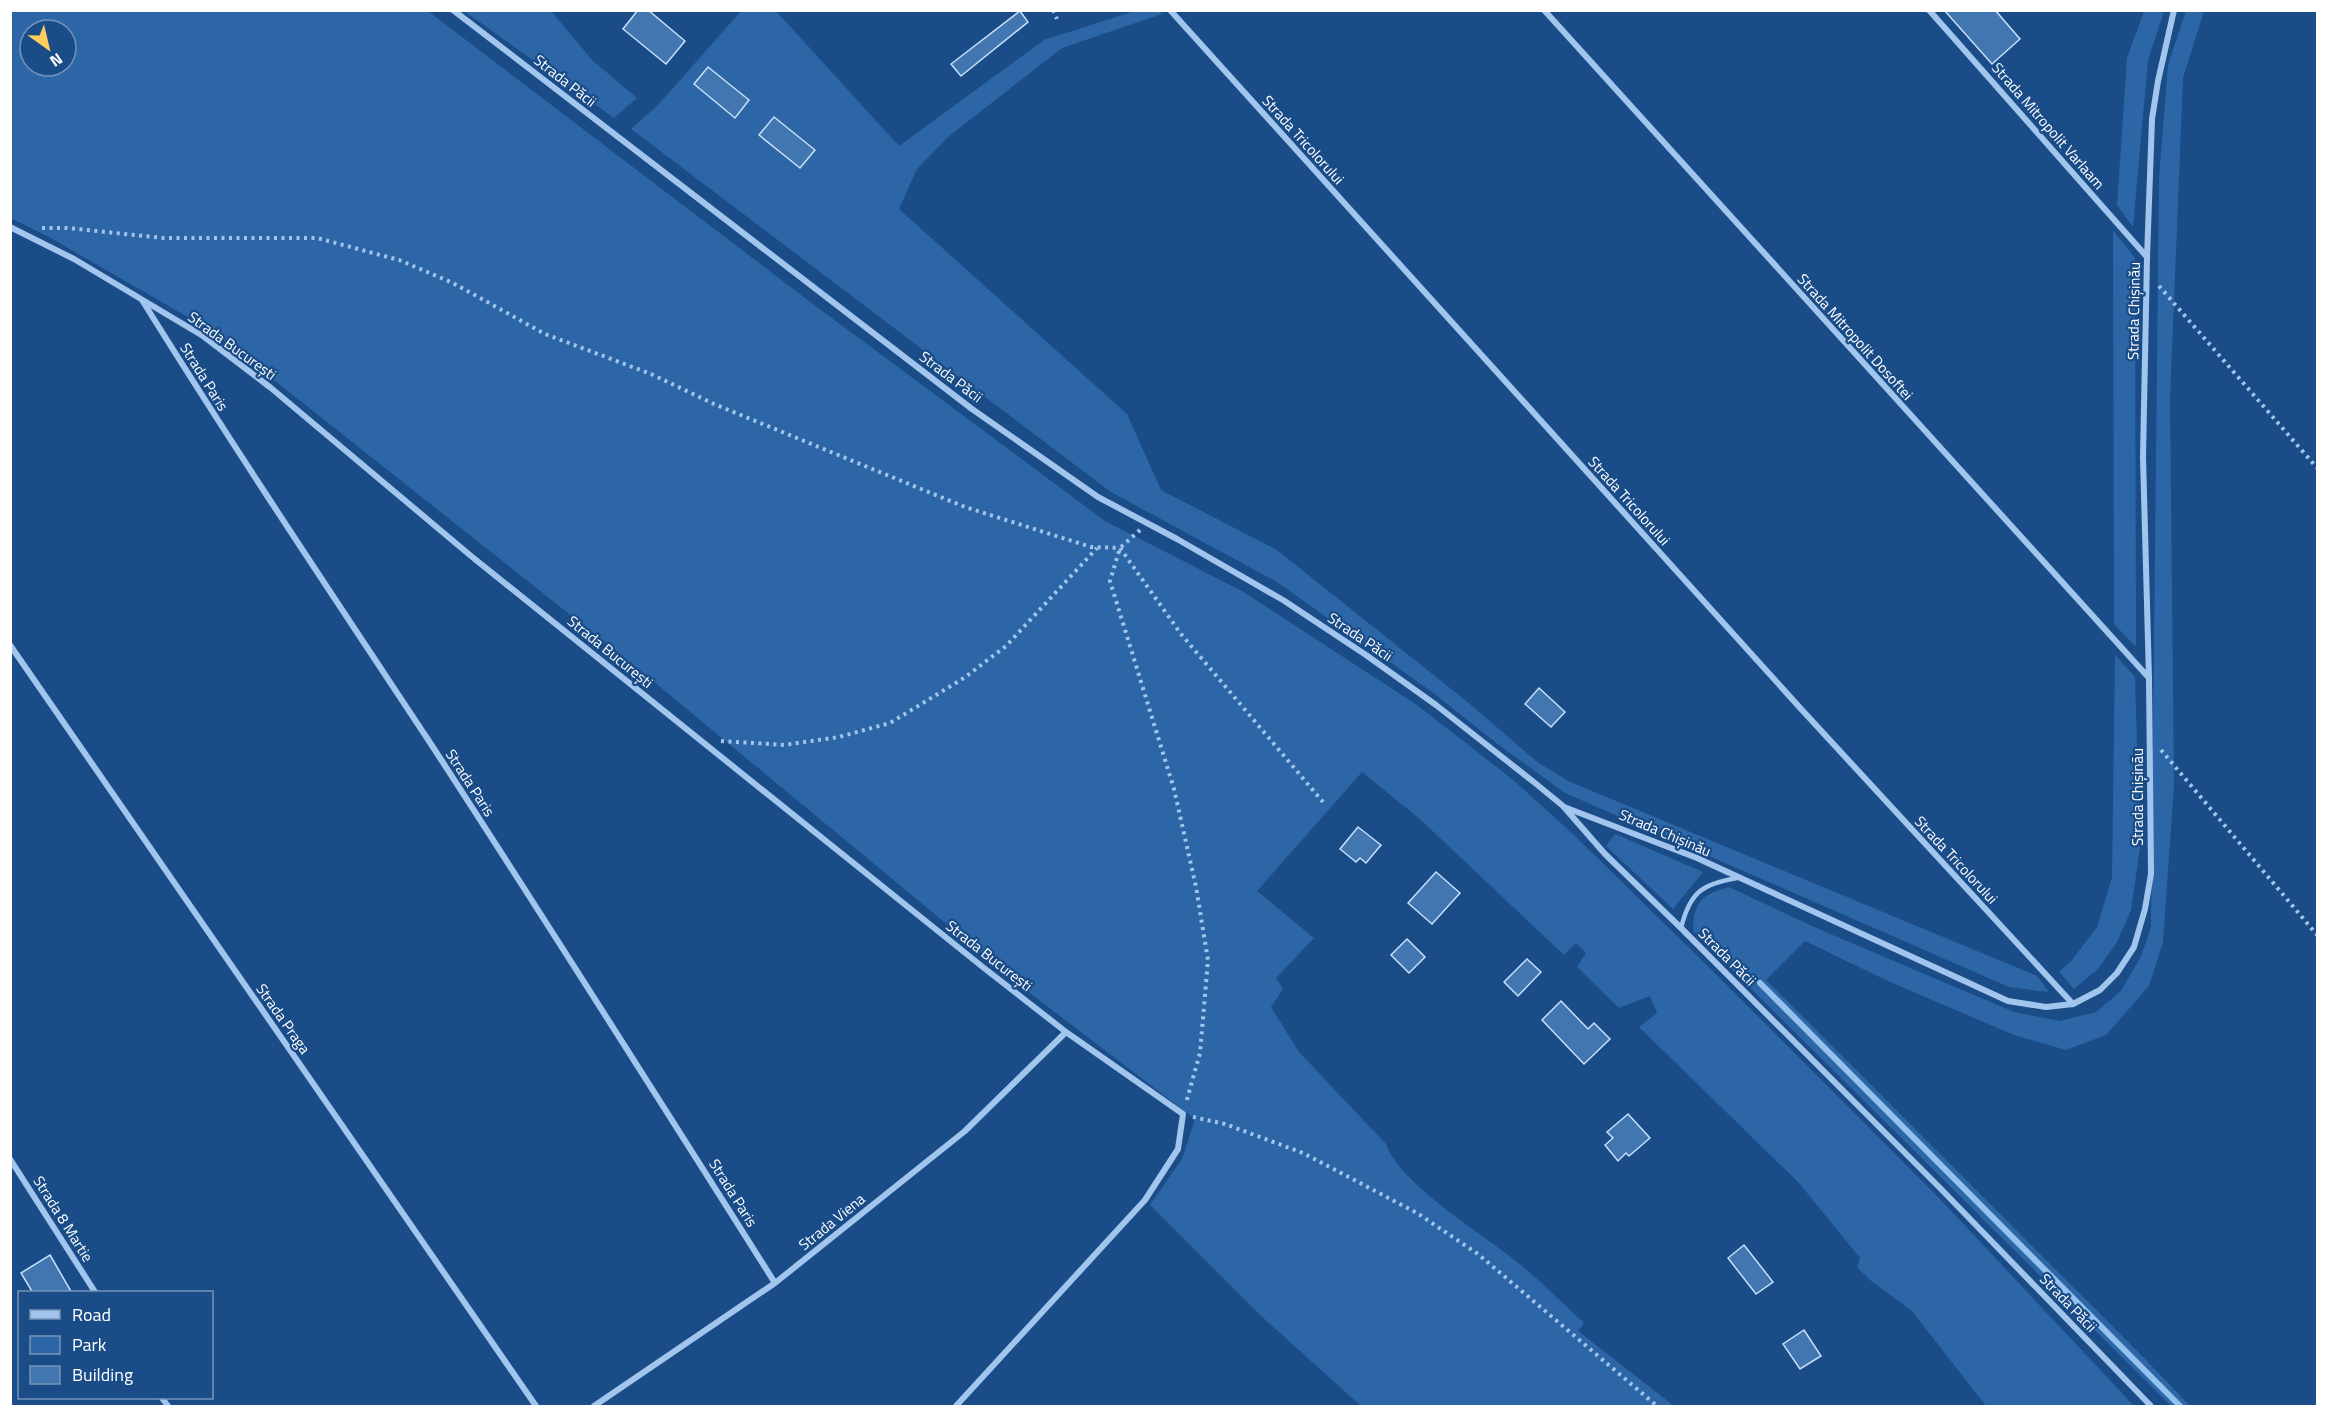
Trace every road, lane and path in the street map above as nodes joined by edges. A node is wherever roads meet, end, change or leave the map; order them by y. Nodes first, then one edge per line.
1 (453, 10) edge
2 (1053, 10) edge
3 (1170, 10) edge
4 (1544, 10) edge
5 (1929, 10) edge
6 (2174, 10) edge
7 (1057, 19) dead end
8 (12, 228) edge
9 (2147, 258) junction
10 (2147, 272) junction
11 (141, 299) junction
12 (2318, 469) edge
13 (1147, 524) junction
14 (1098, 547) junction
15 (1120, 548) junction
16 (10, 645) edge
17 (2149, 678) junction
18 (2149, 736) junction
19 (700, 739) junction
20 (1323, 802) dead end
21 (1563, 806) junction
22 (1737, 878) junction
23 (1681, 928) junction
24 (2318, 936) edge
25 (2073, 1004) junction
26 (1066, 1032) junction
27 (1183, 1114) junction
28 (10, 1159) edge
29 (775, 1283) junction
30 (94, 1291) edge
31 (536, 1407) edge
32 (594, 1407) edge
33 (956, 1407) edge
34 (1657, 1407) edge
35 (2151, 1407) edge

1 - 13 street, Strada Păcii
2 - 7 path
3 - 25 street, Strada Tricolorului
4 - 17 street, Strada Mitropolit Dosoftei
5 - 9 street, Strada Mitropolit Varlaam
6 - 9 street, Strada Chișinău
8 - 11 street, Strada București
8 - 14 path
9 - 10 street, Strada Chișinău
10 - 12 path
10 - 17 street, Strada Chișinău
11 - 19 street, Strada București
11 - 29 street, Strada Paris
13 - 15 path
13 - 21 street, Strada Păcii
14 - 15 path
14 - 19 path
15 - 20 path
15 - 27 path
16 - 31 street, Strada Praga
17 - 18 street, Strada Chișinău
18 - 24 path
18 - 25 street, Strada Chișinău
19 - 26 street, Strada București
21 - 22 street, Strada Chișinău
21 - 23 street, Strada Păcii
22 - 23 lane
22 - 25 street, Strada Chișinău
23 - 35 street, Strada Păcii
26 - 27 street, Strada București
26 - 29 street, Strada Viena
27 - 33 street
27 - 34 path
28 - 30 street, Strada 8 Martie
29 - 32 street, Strada Viena

